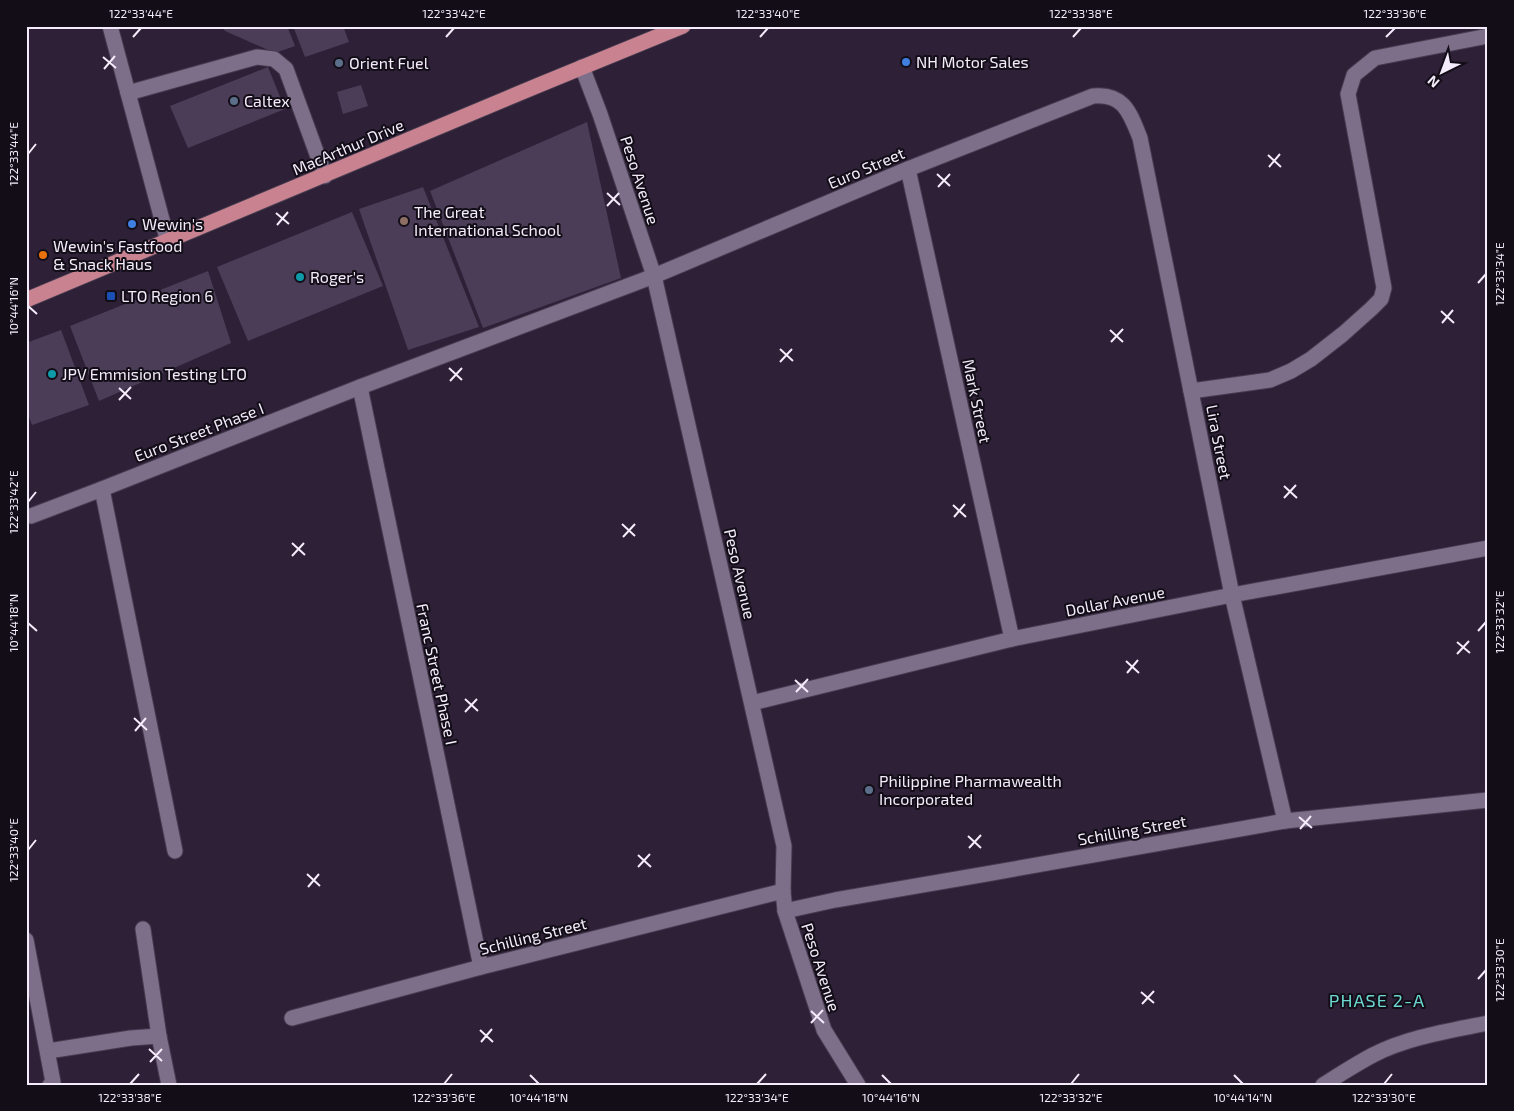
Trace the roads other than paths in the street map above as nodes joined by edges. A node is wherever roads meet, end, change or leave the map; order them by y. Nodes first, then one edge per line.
1 (110, 26) edge
2 (683, 26) edge
3 (1488, 36) edge
4 (582, 67) junction
5 (128, 94) junction
6 (1093, 96) joint
7 (908, 169) junction
8 (325, 176) junction
9 (168, 242) junction
10 (654, 276) junction
11 (26, 300) edge
12 (360, 387) junction
13 (1191, 391) junction
14 (102, 489) junction
15 (31, 516) dead end
16 (1488, 548) edge
17 (1232, 595) junction
18 (1012, 639) junction
19 (752, 703) junction
20 (1488, 800) edge
21 (1285, 820) junction
22 (175, 851) dead end
23 (783, 891) junction
24 (785, 911) junction
25 (143, 929) dead end
26 (26, 940) edge
27 (481, 967) junction
28 (292, 1018) dead end
29 (1488, 1023) edge
30 (159, 1036) junction
31 (48, 1050) junction
32 (52, 1084) edge
33 (169, 1085) edge
34 (858, 1085) edge
35 (1323, 1085) edge

1 - 5 street
2 - 4 main road, MacArthur Drive
3 - 13 street
4 - 8 main road, MacArthur Drive
4 - 10 street, Peso Avenue
5 - 8 street
5 - 9 street
6 - 7 street, Euro Street
6 - 13 street, Lira Street
7 - 10 street, Euro Street
7 - 18 street, Mark Street
8 - 9 main road, MacArthur Drive
9 - 11 main road, MacArthur Drive
10 - 12 street, Euro Street Phase I
10 - 19 street, Peso Avenue
12 - 14 street, Euro Street Phase I
12 - 27 street, Franc Street Phase I
13 - 17 street, Lira Street
14 - 15 street, Euro Street Phase I
14 - 22 street
16 - 17 street, Dollar Avenue
17 - 18 street, Dollar Avenue
17 - 21 street, Lira Street
18 - 19 street, Dollar Avenue
19 - 23 street, Peso Avenue
20 - 21 street, Schilling Street
21 - 24 street, Schilling Street
23 - 24 street, Peso Avenue
23 - 27 street, Schilling Street
24 - 34 street, Peso Avenue
25 - 30 street
26 - 31 street
27 - 28 street, Schilling Street
29 - 35 street
30 - 31 street
30 - 33 street
31 - 32 street

